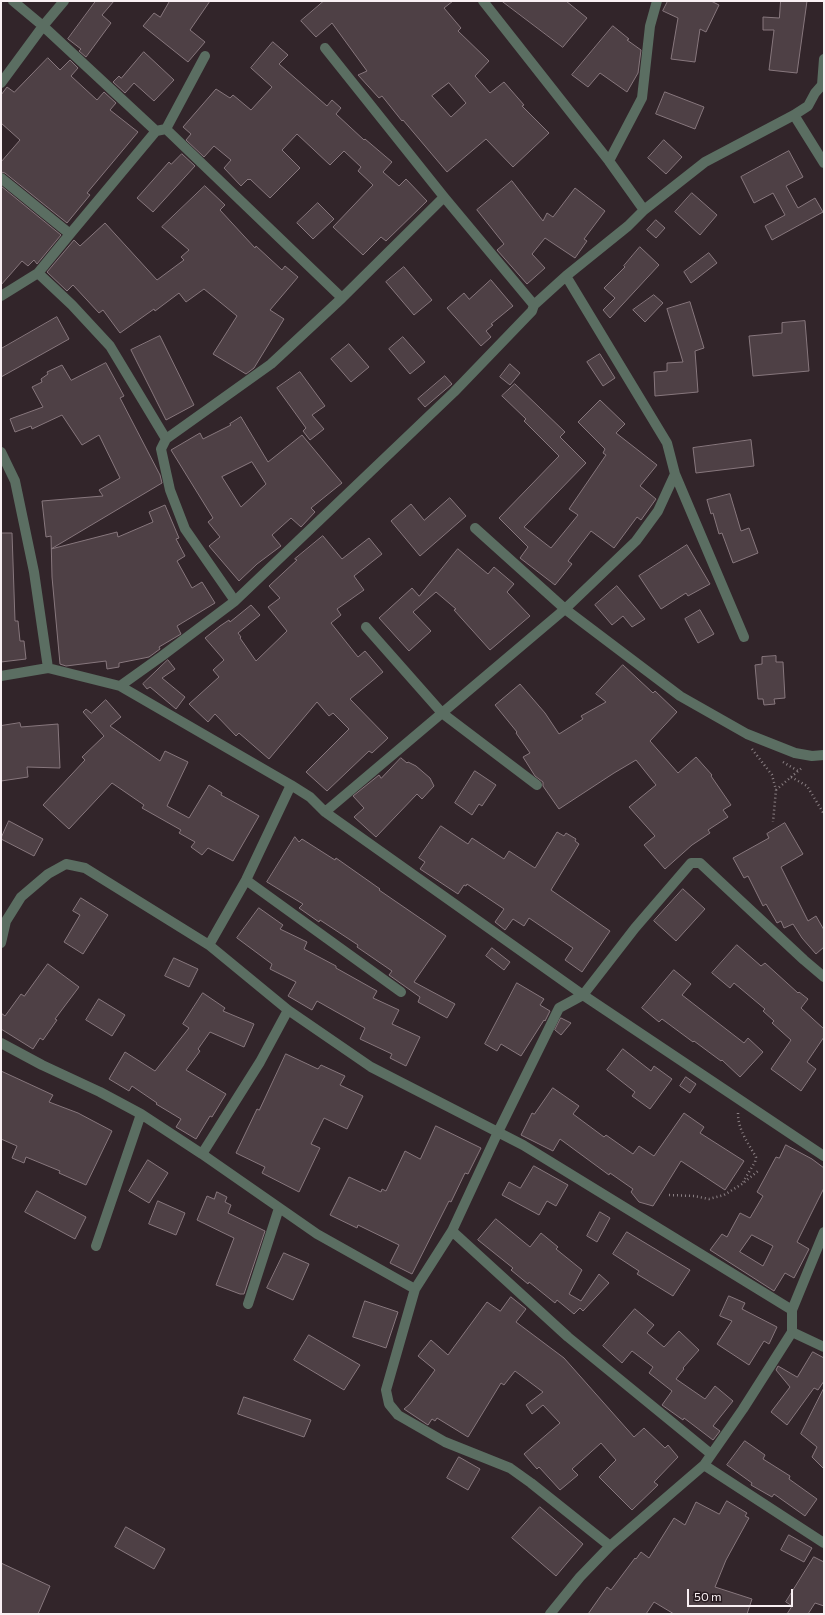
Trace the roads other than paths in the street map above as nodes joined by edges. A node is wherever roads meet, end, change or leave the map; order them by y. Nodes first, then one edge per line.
1 (13, 1) edge
2 (64, 1) edge
3 (483, 1) edge
4 (657, 1) edge
5 (43, 26) junction
6 (325, 48) dead end
7 (205, 56) dead end
8 (824, 59) edge
9 (1, 83) edge
10 (794, 115) junction
11 (166, 129) junction
12 (156, 131) junction
13 (609, 161) junction
14 (824, 163) edge
15 (1, 178) edge
16 (444, 197) junction
17 (644, 210) junction
18 (70, 234) junction
19 (38, 273) junction
20 (566, 276) junction
21 (1, 296) edge
22 (342, 298) junction
23 (534, 305) junction
24 (166, 439) junction
25 (1, 452) edge
26 (675, 474) junction
27 (474, 528) dead end
28 (235, 601) junction
29 (565, 609) junction
30 (366, 627) dead end
31 (744, 636) dead end
32 (48, 668) junction
33 (1, 676) edge
34 (120, 686) junction
35 (442, 712) junction
36 (824, 755) edge
37 (291, 786) junction
38 (537, 786) dead end
39 (325, 812) junction
40 (246, 880) junction
41 (1, 943) edge
42 (209, 945) junction
43 (824, 977) edge
44 (401, 992) dead end
45 (583, 995) junction
46 (288, 1010) junction
47 (1, 1043) edge
48 (141, 1114) junction
49 (498, 1132) junction
50 (202, 1154) junction
51 (824, 1156) edge
52 (279, 1208) junction
53 (452, 1231) junction
54 (824, 1232) edge
55 (96, 1246) dead end
56 (415, 1289) junction
57 (248, 1304) dead end
58 (792, 1310) junction
59 (792, 1332) junction
60 (824, 1347) edge
61 (711, 1454) junction
62 (704, 1465) junction
63 (824, 1543) edge
64 (610, 1546) junction
65 (550, 1614) edge

1 - 5 street
2 - 5 street
3 - 13 street
4 - 13 street
5 - 9 street
5 - 12 street
6 - 16 street
7 - 11 street
8 - 10 street
10 - 14 street
10 - 17 street
11 - 12 street
11 - 22 street
12 - 18 street
13 - 17 street
15 - 18 street
16 - 22 street
16 - 23 street
17 - 20 street
18 - 19 street
19 - 21 street
19 - 24 street
20 - 23 street
20 - 26 street
22 - 24 street
23 - 28 street
24 - 28 street
25 - 32 street
26 - 29 street
26 - 31 street
27 - 29 street
28 - 34 street
29 - 35 street
29 - 36 street
30 - 35 street
32 - 33 street
32 - 34 street
34 - 37 street
35 - 38 street
35 - 39 street
37 - 39 street
37 - 40 street
39 - 45 street
40 - 42 street
40 - 44 street
41 - 42 street
42 - 46 street
43 - 45 street
45 - 49 street
45 - 51 street
46 - 49 street
46 - 50 street
47 - 48 street
48 - 50 street
48 - 55 street
49 - 53 street
49 - 58 street
50 - 52 street
52 - 56 street
52 - 57 street
53 - 56 street
53 - 61 street
54 - 58 street
56 - 64 street
58 - 59 street
59 - 60 street
59 - 61 street
61 - 62 street
62 - 63 street
62 - 64 street
64 - 65 street

